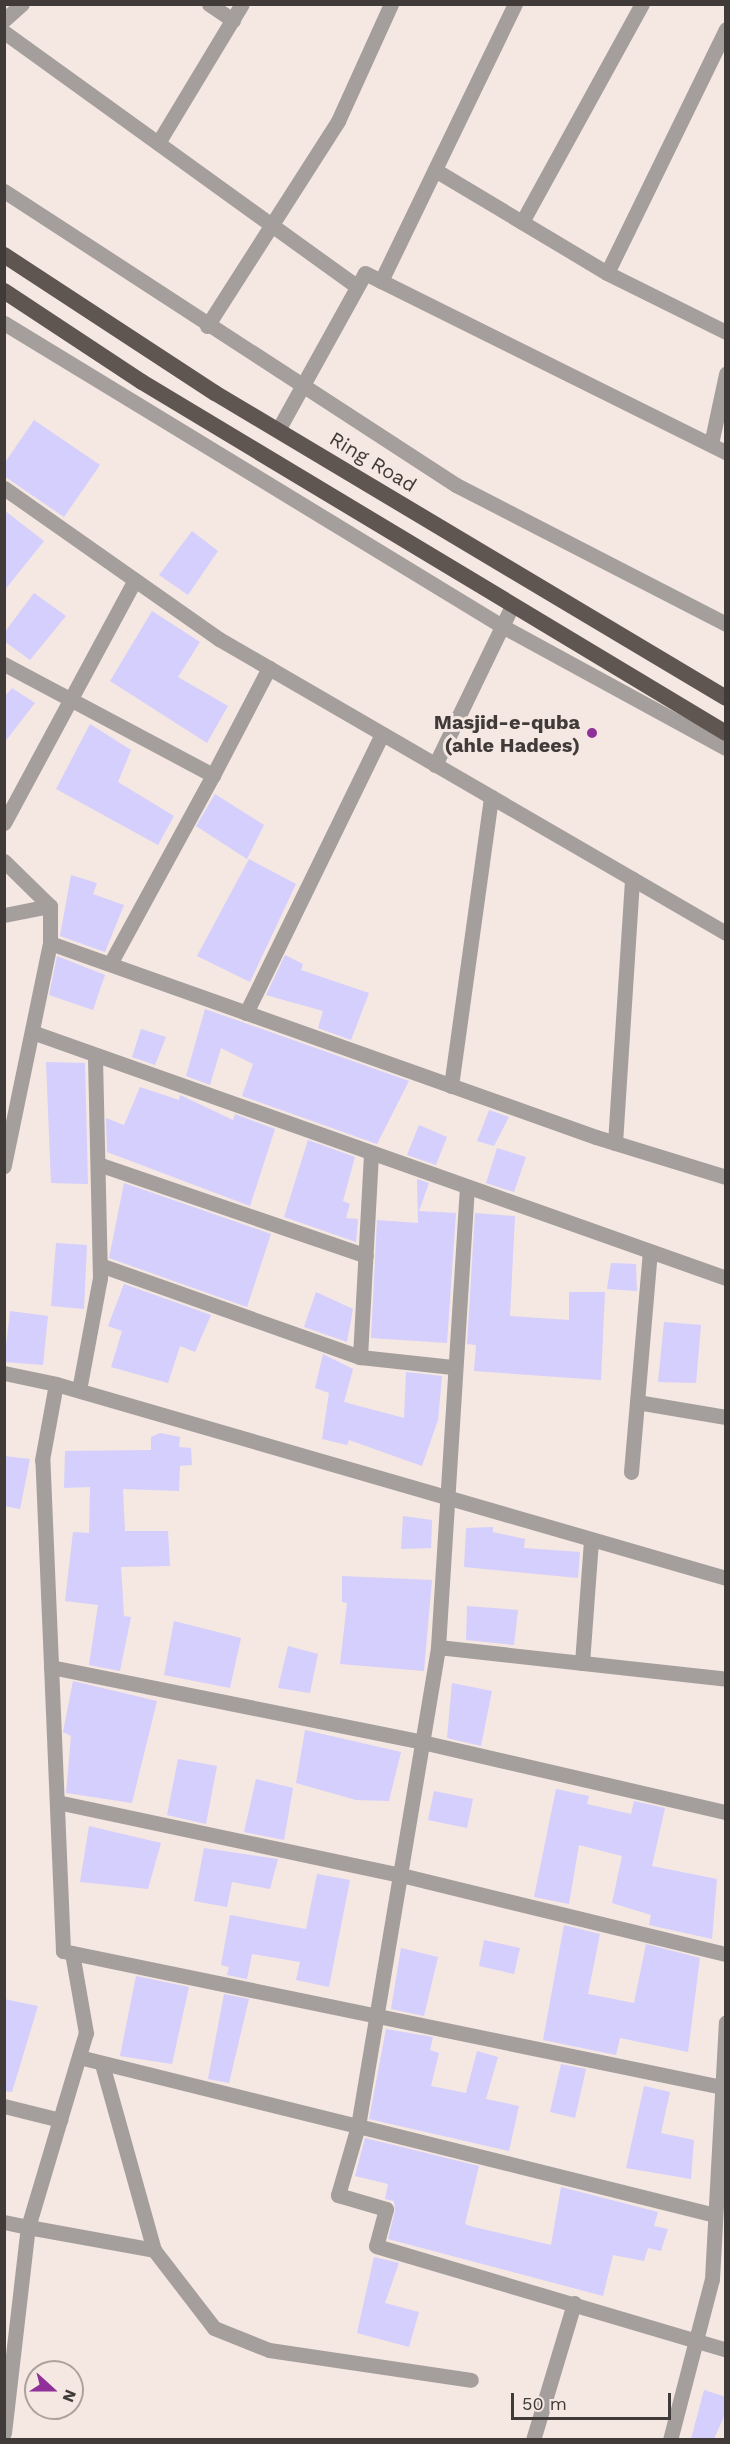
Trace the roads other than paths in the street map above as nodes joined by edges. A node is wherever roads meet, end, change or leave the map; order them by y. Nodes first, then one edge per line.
1 (22, 4) edge
2 (209, 4) edge
3 (242, 4) edge
4 (391, 4) edge
5 (515, 4) edge
6 (642, 4) edge
7 (4, 20) edge
8 (233, 20) junction
9 (726, 29) edge
10 (4, 32) edge
11 (158, 143) junction
12 (435, 170) junction
13 (4, 191) edge
14 (522, 222) junction
15 (273, 225) junction
16 (4, 255) edge
17 (607, 273) junction
18 (381, 281) junction
19 (357, 287) junction
20 (4, 291) edge
21 (4, 323) edge
22 (207, 326) junction
23 (726, 332) edge
24 (726, 374) edge
25 (301, 389) junction
26 (278, 430) junction
27 (711, 444) junction
28 (726, 452) edge
29 (4, 488) edge
30 (135, 580) junction
31 (512, 606) junction
32 (726, 624) edge
33 (502, 626) junction
34 (4, 664) edge
35 (269, 668) junction
36 (726, 698) edge
37 (71, 701) junction
38 (726, 733) edge
39 (382, 734) junction
40 (726, 748) edge
41 (435, 765) junction
42 (213, 775) junction
43 (491, 797) junction
44 (4, 823) edge
45 (4, 861) edge
46 (632, 879) junction
47 (50, 906) junction
48 (4, 915) edge
49 (726, 933) edge
50 (50, 943) junction
51 (110, 964) junction
52 (246, 1013) junction
53 (32, 1032) junction
54 (95, 1055) junction
55 (451, 1086) junction
56 (615, 1143) junction
57 (371, 1155) junction
58 (98, 1164) junction
59 (4, 1166) edge
60 (726, 1177) edge
61 (467, 1188) junction
62 (650, 1252) junction
63 (366, 1256) junction
64 (100, 1265) junction
65 (726, 1278) edge
66 (360, 1357) junction
67 (452, 1367) junction
68 (4, 1373) edge
69 (56, 1384) junction
70 (79, 1390) junction
71 (637, 1402) junction
72 (726, 1418) edge
73 (632, 1472) dead end
74 (446, 1498) junction
75 (591, 1540) junction
76 (726, 1578) edge
77 (438, 1647) junction
78 (582, 1663) junction
79 (51, 1667) junction
80 (726, 1679) edge
81 (422, 1742) junction
82 (57, 1802) junction
83 (726, 1812) edge
84 (397, 1874) junction
85 (72, 1953) junction
86 (726, 1954) edge
87 (376, 2015) junction
88 (726, 2022) edge
89 (79, 2057) junction
90 (102, 2064) junction
91 (722, 2087) junction
92 (4, 2106) edge
93 (60, 2120) junction
94 (358, 2126) junction
95 (715, 2215) junction
96 (4, 2222) edge
97 (28, 2227) junction
98 (154, 2250) junction
99 (574, 2303) junction
100 (696, 2338) junction
101 (726, 2350) edge
102 (8, 2375) edge
103 (471, 2380) dead end
104 (4, 2433) edge
105 (533, 2439) edge
106 (670, 2439) edge

1 - 7 street
2 - 8 street
3 - 8 street
4 - 15 street
5 - 12 street
6 - 14 street
8 - 11 street
9 - 17 street
10 - 11 street
11 - 15 street
12 - 14 street
12 - 18 street
13 - 22 street
14 - 17 street
15 - 19 street
15 - 22 street
16 - 26 highway, Ring Road
17 - 23 street
18 - 19 street
18 - 27 street
19 - 25 street
20 - 31 highway
21 - 33 street
22 - 25 street
24 - 27 street
25 - 26 street
25 - 32 street
26 - 36 highway, Ring Road
27 - 28 street
29 - 30 street
30 - 35 street
30 - 37 street
31 - 33 street
31 - 38 highway
33 - 40 street
33 - 41 street
34 - 37 street
35 - 39 street
35 - 42 street
37 - 42 street
37 - 44 street
39 - 41 street
39 - 52 street
41 - 43 street
42 - 51 street
43 - 46 street
43 - 55 street
45 - 47 street
46 - 49 street
46 - 56 street
47 - 48 street
47 - 50 street
50 - 51 street
50 - 53 street
51 - 52 street
52 - 55 street
53 - 54 street
53 - 59 street
54 - 57 street
54 - 58 street
55 - 56 street
56 - 60 street
57 - 61 street
57 - 63 street
58 - 63 street
58 - 64 street
61 - 62 street
61 - 67 street
62 - 65 street
62 - 71 street
63 - 66 street
64 - 66 street
64 - 70 street
66 - 67 street
67 - 74 street
68 - 69 street
69 - 70 street
69 - 79 street
70 - 74 street
71 - 72 street
71 - 73 street
74 - 75 street
74 - 77 street
75 - 76 street
75 - 78 street
77 - 78 street
77 - 81 street
78 - 80 street
79 - 81 street
79 - 82 street
81 - 83 street
81 - 84 street
82 - 84 street
82 - 85 street
84 - 86 street
84 - 87 street
85 - 87 street
85 - 89 street
87 - 91 street
87 - 94 street
88 - 91 street
89 - 90 street
89 - 93 street
90 - 94 street
90 - 98 street
91 - 95 street
92 - 93 street
93 - 97 street
94 - 95 street
94 - 99 street
95 - 100 street
96 - 97 street
97 - 98 street
97 - 102 street
98 - 103 street
99 - 100 street
99 - 105 street
100 - 101 street
100 - 106 street
102 - 104 street

